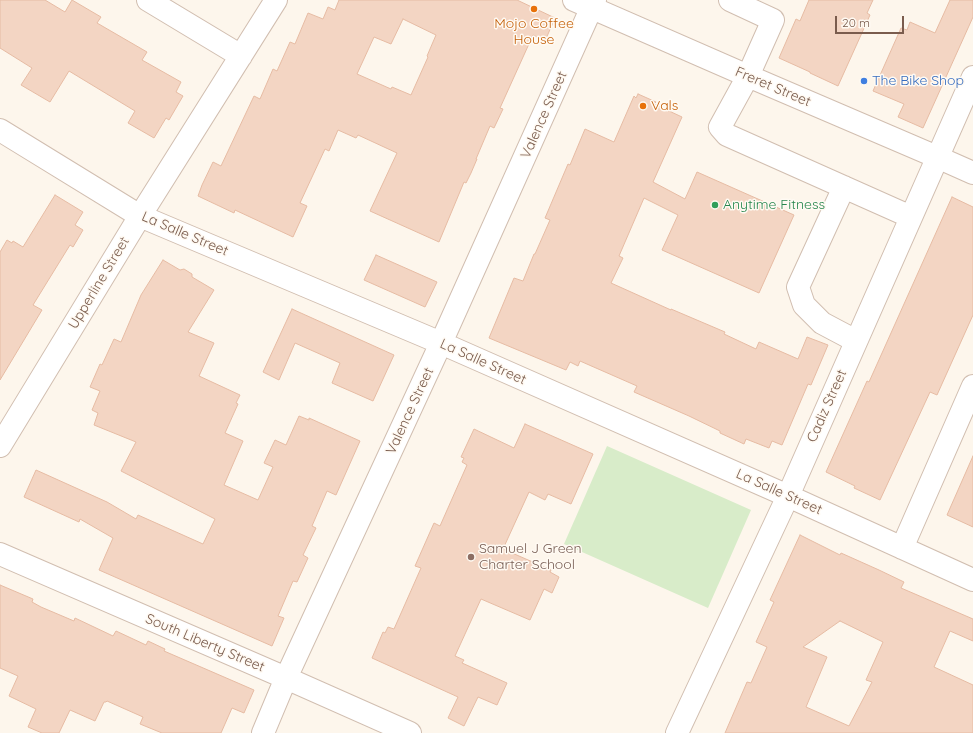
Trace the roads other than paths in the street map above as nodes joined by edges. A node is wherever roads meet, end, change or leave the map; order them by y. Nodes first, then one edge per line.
1 (148, 0) edge
2 (276, 0) edge
3 (730, 0) edge
4 (587, 3) edge
5 (241, 56) junction
6 (748, 76) junction
7 (973, 77) edge
8 (0, 130) edge
9 (937, 157) junction
10 (973, 173) edge
11 (844, 187) junction
12 (140, 216) junction
13 (911, 216) junction
14 (856, 341) junction
15 (442, 343) junction
16 (973, 386) edge
17 (0, 446) edge
18 (788, 496) junction
19 (902, 548) junction
20 (0, 554) edge
21 (973, 580) edge
22 (286, 678) junction
23 (263, 733) edge
24 (410, 733) edge
25 (677, 733) edge

1 - 5 street
2 - 5 street, Upperline Street
3 - 6 street
4 - 6 street, Freret Street
4 - 15 street, Valence Street
5 - 12 street, Upperline Street
6 - 9 street, Freret Street
6 - 11 street
7 - 9 street, Cadiz Street
8 - 12 street, La Salle Street
9 - 10 street, Freret Street
9 - 13 street, Cadiz Street
11 - 13 street
11 - 14 street
12 - 15 street, La Salle Street
12 - 17 street, Upperline Street
13 - 14 street, Cadiz Street
14 - 18 street, Cadiz Street
15 - 18 street, La Salle Street
15 - 22 street, Valence Street
16 - 19 street
18 - 19 street, La Salle Street
18 - 25 street, Cadiz Street
19 - 21 street, La Salle Street
20 - 22 street, South Liberty Street
22 - 23 street, Valence Street
22 - 24 street, South Liberty Street

